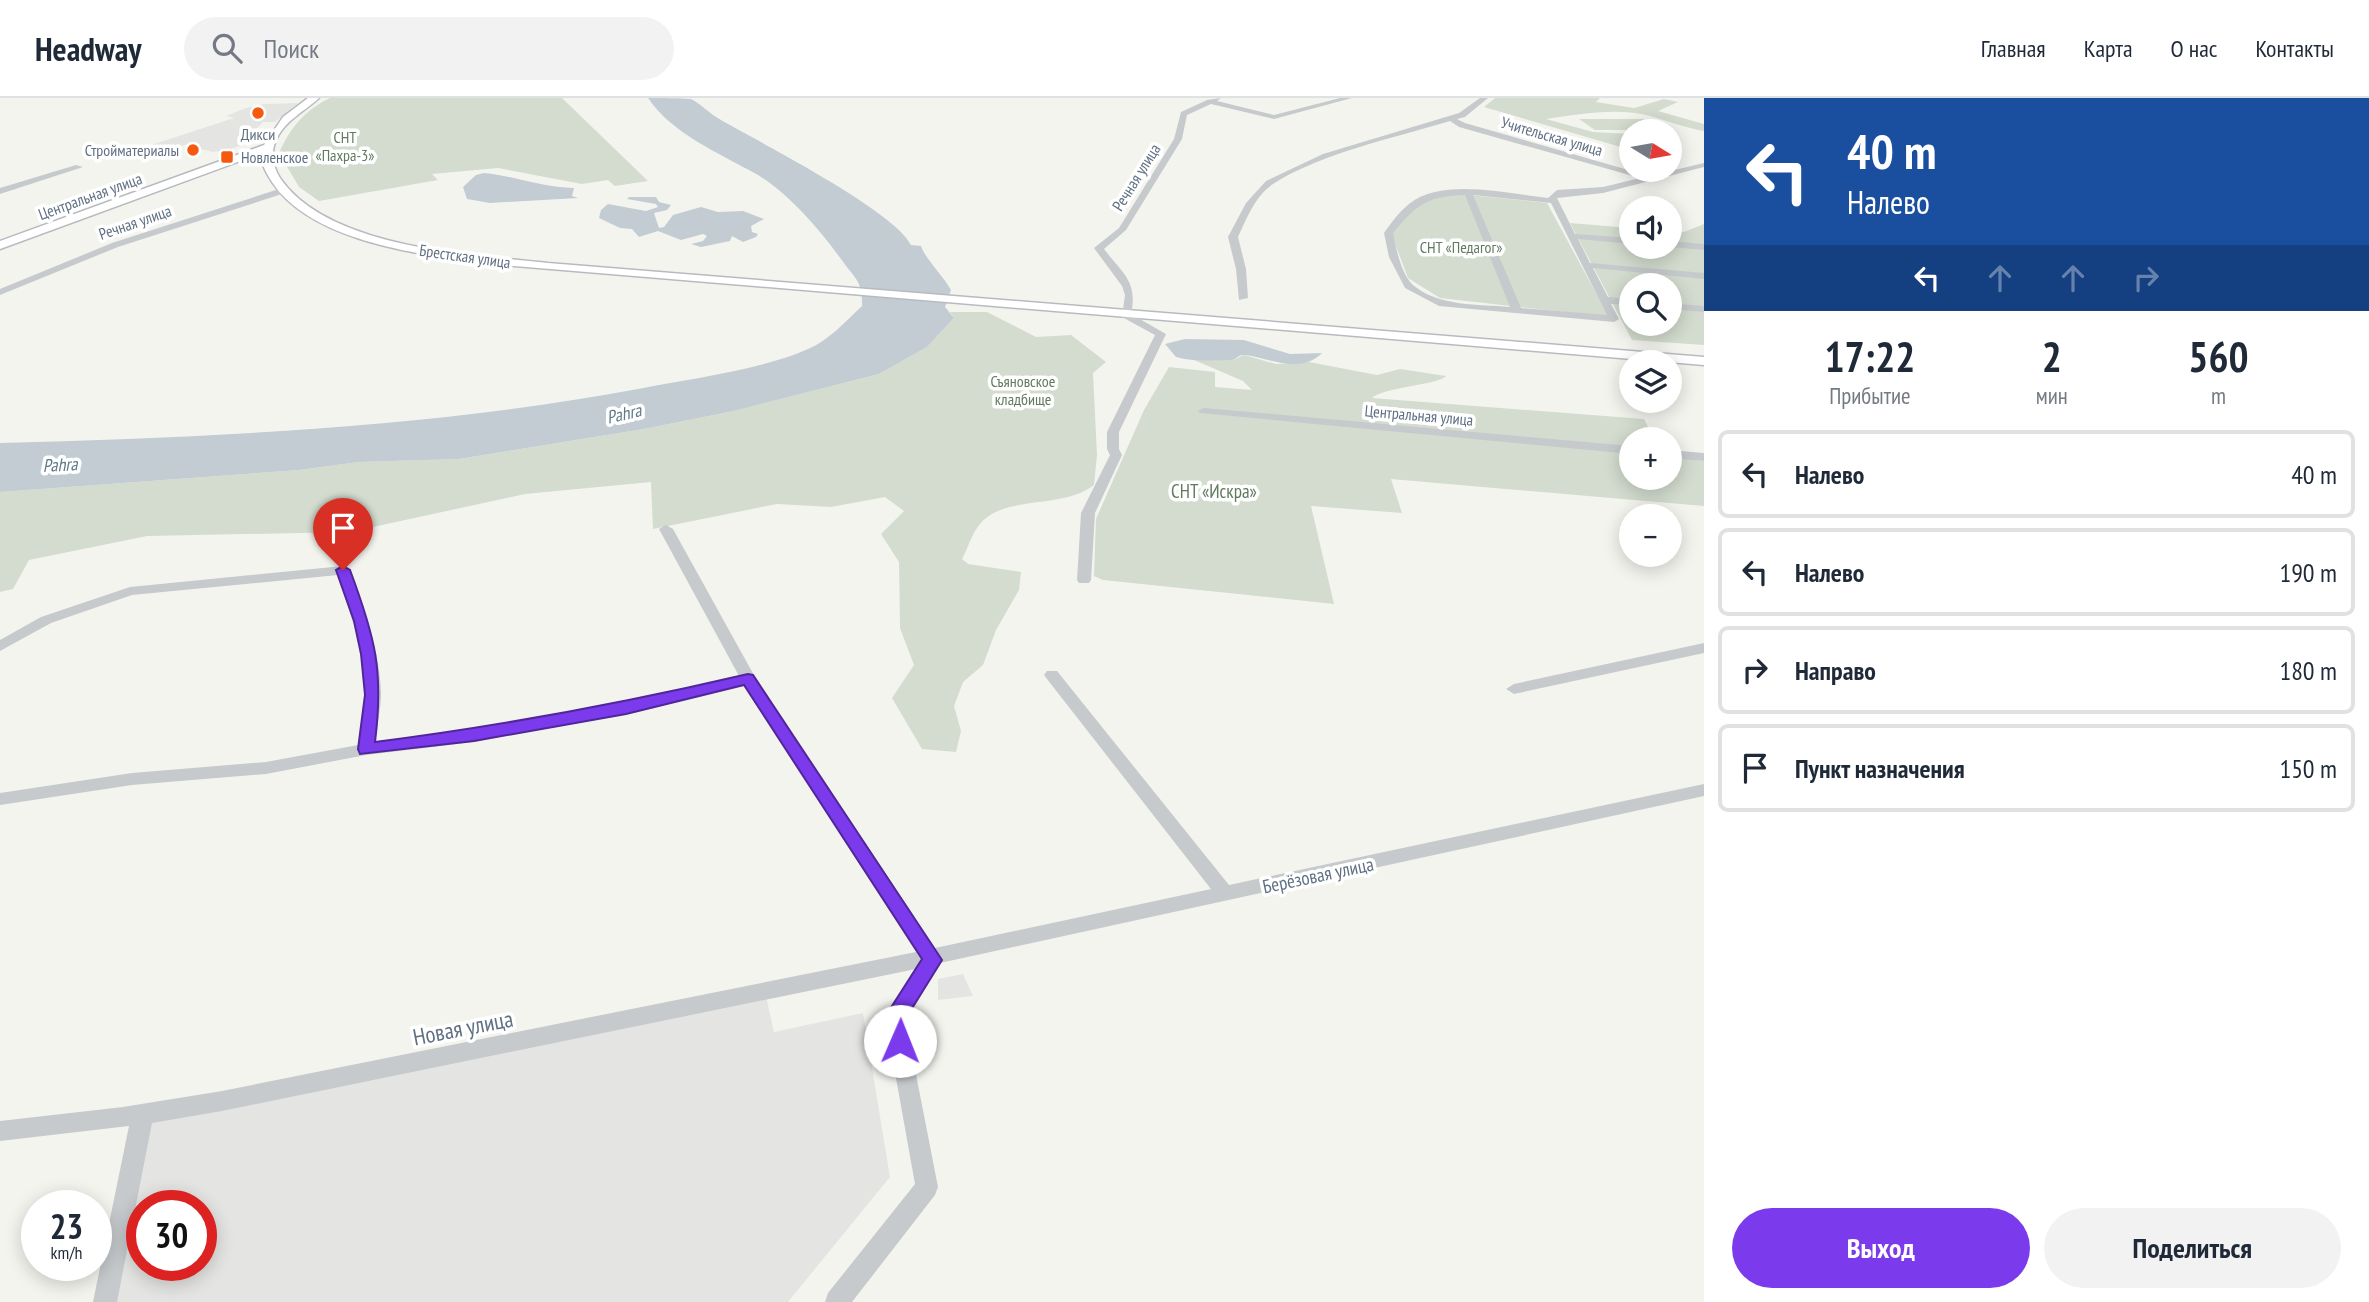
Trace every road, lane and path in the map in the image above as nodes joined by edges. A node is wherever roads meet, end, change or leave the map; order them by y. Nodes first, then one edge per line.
1 (314, 98) edge
2 (1348, 98) edge
3 (1484, 98) edge
4 (1213, 99) edge
5 (1450, 118) junction
6 (268, 147) junction
7 (1704, 165) edge
8 (79, 167) dead end
9 (1619, 170) edge
10 (1682, 170) edge
11 (1633, 182) edge
12 (0, 191) edge
13 (282, 191) junction
14 (1468, 193) junction
15 (1554, 201) junction
16 (1570, 236) junction
17 (1619, 240) edge
18 (0, 245) edge
19 (1682, 245) edge
20 (1704, 247) edge
21 (1586, 265) junction
22 (1704, 276) edge
23 (0, 292) edge
24 (1243, 298) dead end
25 (1604, 300) junction
26 (1619, 301) edge
27 (1682, 307) edge
28 (1516, 309) junction
29 (1704, 309) edge
30 (1126, 315) junction
31 (1704, 362) edge
32 (1204, 411) dead end
33 (1619, 449) edge
34 (1682, 455) edge
35 (1704, 457) edge
36 (666, 529) dead end
37 (1084, 580) dead end
38 (0, 646) edge
39 (1704, 648) edge
40 (1052, 675) dead end
41 (748, 679) junction
42 (1514, 689) dead end
43 (366, 749) junction
44 (1704, 790) edge
45 (0, 799) edge
46 (1226, 895) junction
47 (932, 960) junction
48 (143, 1113) junction
49 (0, 1130) edge
50 (105, 1302) edge
51 (837, 1302) edge

1 - 6 main road
2 - 4 street
3 - 5 street
4 - 30 street, Речная улица
5 - 9 street, Учительская улица
5 - 24 street
6 - 13 main road
6 - 18 main road, Центральная улица
7 - 10 street
8 - 12 street
11 - 15 street
13 - 23 street, Речная улица
13 - 30 main road, Брестская улица
14 - 15 street
14 - 28 street
14 - 28 street
15 - 16 street
16 - 17 street
16 - 21 street
19 - 20 street
21 - 22 street
21 - 25 street
25 - 26 street
25 - 28 street
27 - 29 street
30 - 31 main road, Брестская улица
30 - 37 street
32 - 33 street, Центральная улица
34 - 35 street
36 - 41 street
38 - 43 street
39 - 42 street
40 - 46 street
41 - 43 street
41 - 47 street
43 - 45 street
44 - 46 street, Берёзовая улица
46 - 47 street, Берёзовая улица
47 - 48 street, Новая улица
47 - 51 street
48 - 49 street, Новая улица
48 - 50 street

